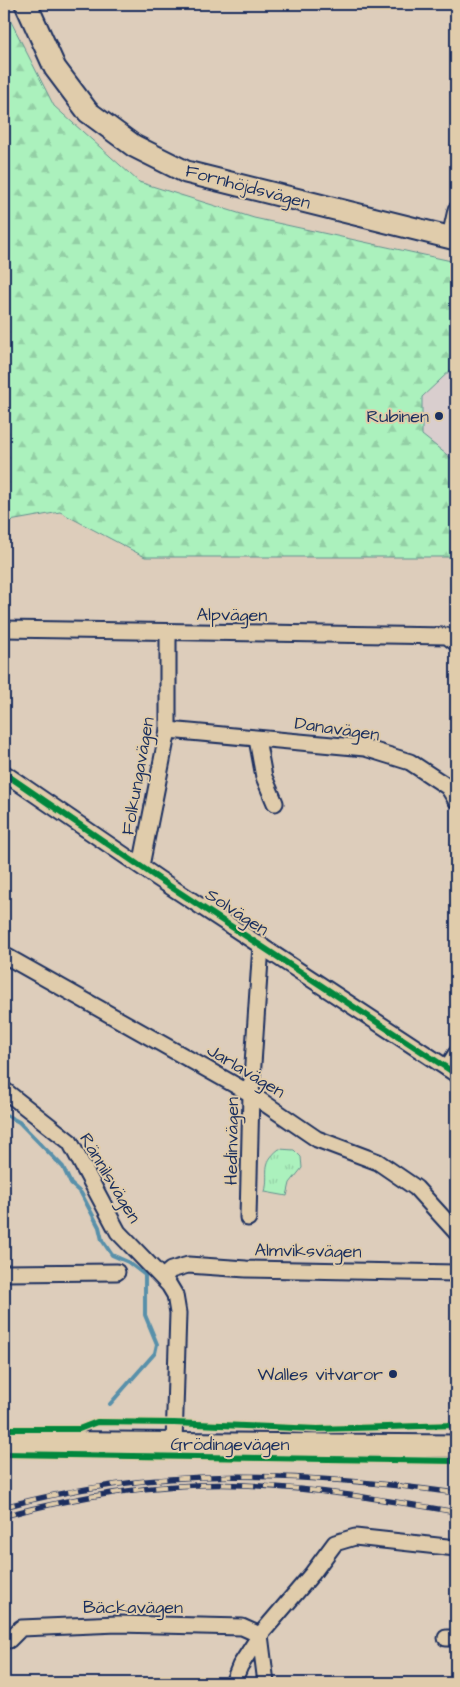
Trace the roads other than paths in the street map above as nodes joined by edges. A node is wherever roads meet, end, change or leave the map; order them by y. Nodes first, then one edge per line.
1 (26, 4) edge
2 (456, 210) edge
3 (453, 238) edge
4 (4, 630) edge
5 (168, 632) junction
6 (456, 643) edge
7 (168, 730) junction
8 (257, 738) junction
9 (4, 773) edge
10 (456, 800) edge
11 (275, 803) dead end
12 (141, 866) junction
13 (260, 945) junction
14 (4, 954) edge
15 (456, 1054) edge
16 (452, 1071) edge
17 (4, 1090) edge
18 (251, 1094) junction
19 (248, 1218) dead end
20 (456, 1232) edge
21 (117, 1272) dead end
22 (4, 1273) edge
23 (456, 1273) edge
24 (163, 1277) junction
25 (4, 1442) edge
26 (174, 1443) junction
27 (456, 1446) edge
28 (456, 1548) edge
29 (260, 1635) junction
30 (9, 1640) dead end
31 (233, 1683) edge
32 (266, 1683) edge

1 - 3 street, Fornhöjdsvägen
2 - 3 street
4 - 5 street, Alpvägen
5 - 6 street, Alpvägen
5 - 7 street, Folkungavägen
7 - 8 street, Danavägen
7 - 12 street, Folkungavägen
8 - 10 street, Danavägen
8 - 11 street
9 - 12 street, Solvägen
12 - 13 street, Solvägen
13 - 16 street, Solvägen
13 - 18 street, Hedinvägen
14 - 18 street, Jarlavägen
15 - 16 street
17 - 24 street, Rännilsvägen
18 - 19 street, Hedinvägen
18 - 20 street, Jarlavägen
21 - 22 street
23 - 24 street, Almviksvägen
24 - 26 street, Rännilsvägen
25 - 26 street, Grödingevägen
26 - 27 street, Grödingevägen
28 - 29 street
29 - 30 street, Bäckavägen
29 - 31 street
29 - 32 street

